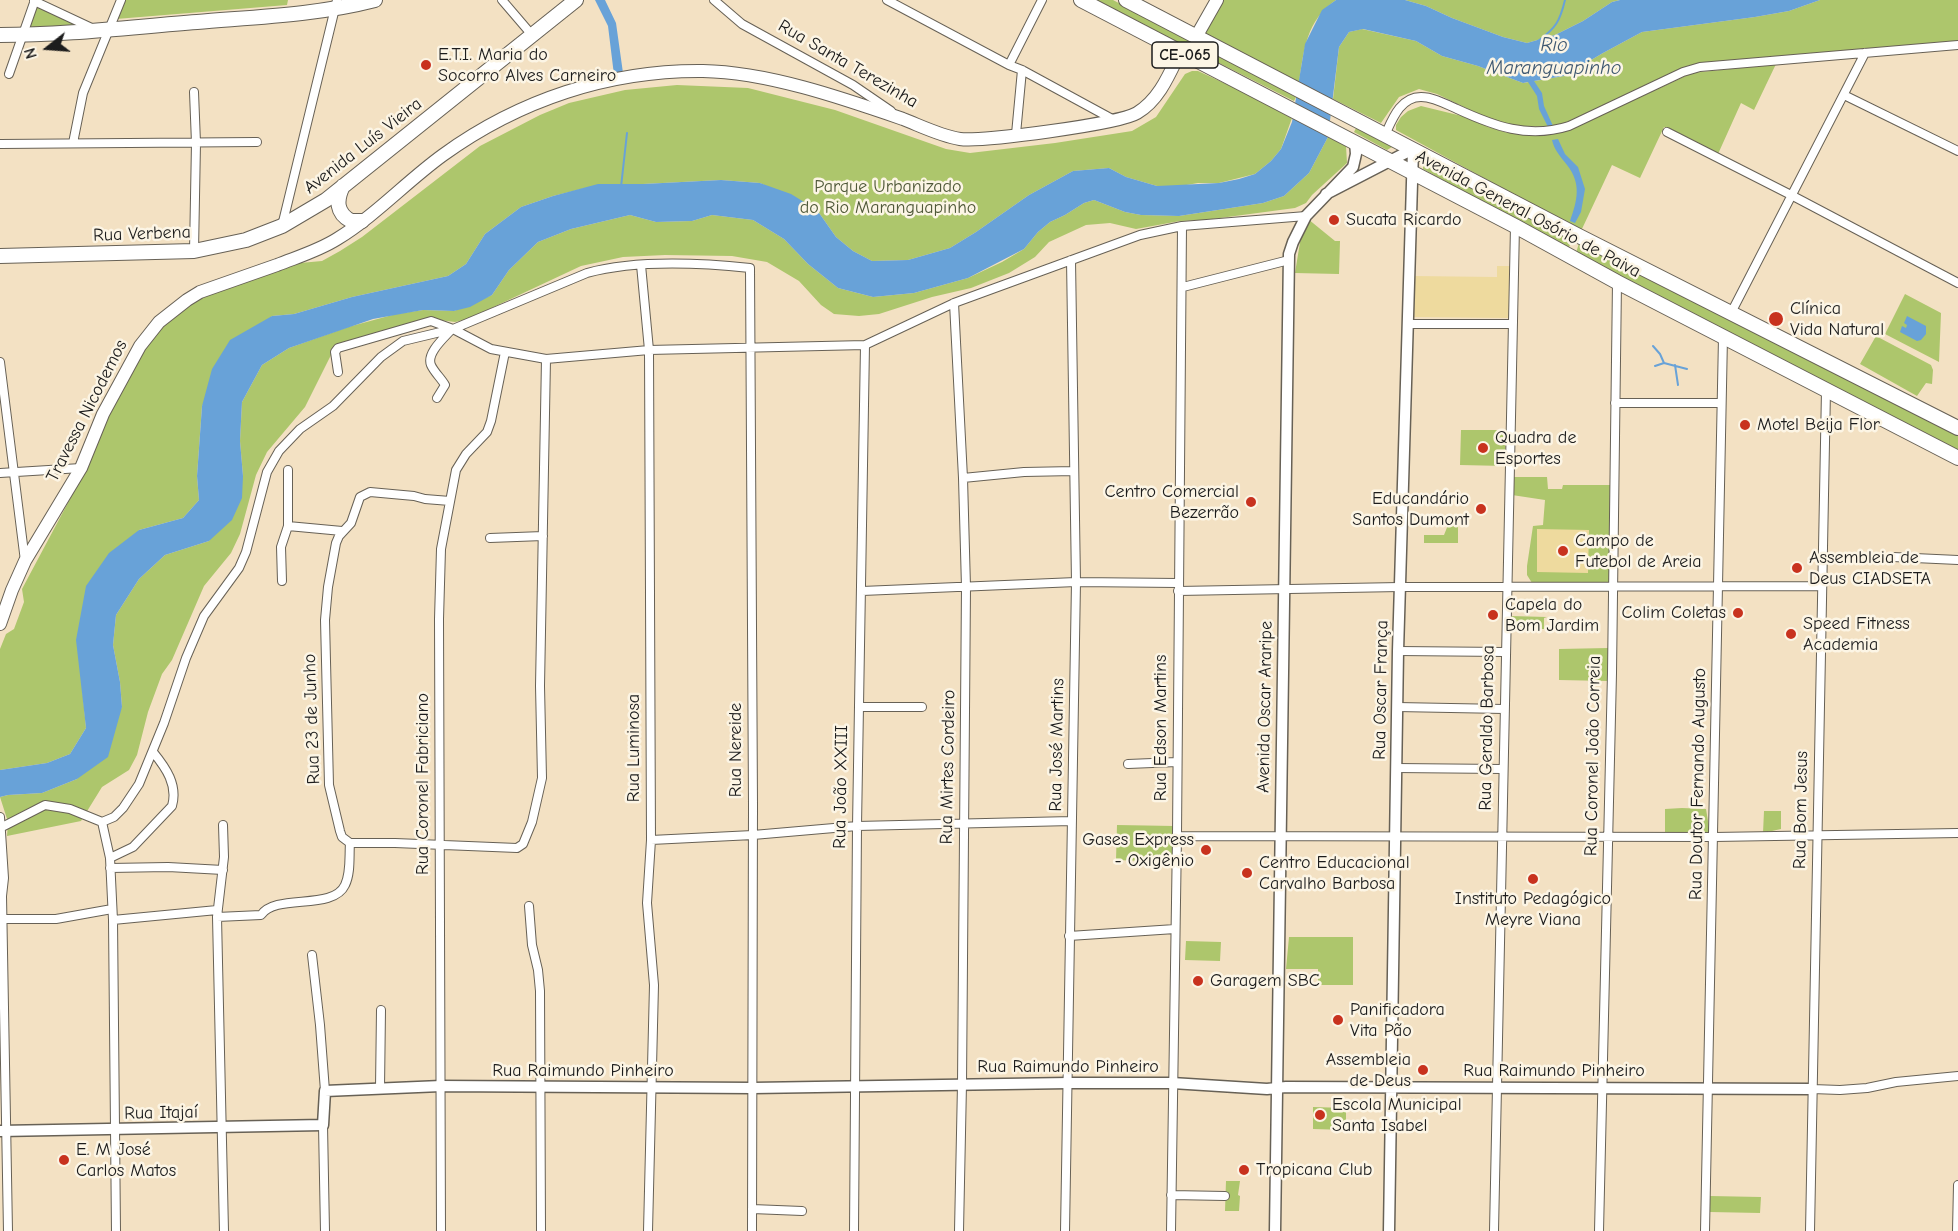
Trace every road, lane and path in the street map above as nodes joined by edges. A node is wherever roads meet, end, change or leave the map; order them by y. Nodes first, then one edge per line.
1 (121, 0) edge
2 (375, 0) edge
3 (502, 0) edge
4 (576, 0) edge
5 (714, 0) edge
6 (887, 0) edge
7 (1042, 0) edge
8 (1081, 0) edge
9 (1126, 0) edge
10 (1217, 0) edge
11 (34, 1) edge
12 (336, 4) edge
13 (103, 30) junction
14 (0, 35) edge
15 (23, 35) junction
16 (532, 35) junction
17 (1196, 37) junction
18 (1958, 45) edge
19 (1180, 52) junction
20 (1865, 53) junction
21 (1009, 65) junction
22 (1022, 70) junction
23 (9, 74) dead end
24 (194, 92) dead end
25 (1844, 95) junction
26 (902, 119) junction
27 (1114, 120) junction
28 (1666, 132) dead end
29 (1016, 134) junction
30 (1385, 135) junction
31 (1352, 140) junction
32 (257, 142) dead end
33 (73, 143) junction
34 (196, 143) junction
35 (0, 144) edge
36 (1413, 149) junction
37 (1958, 150) edge
38 (1390, 161) junction
39 (1413, 174) junction
40 (343, 186) junction
41 (1326, 194) junction
42 (1791, 195) junction
43 (1306, 216) junction
44 (362, 221) junction
45 (282, 226) junction
46 (1182, 226) junction
47 (1515, 226) junction
48 (1581, 237) junction
49 (194, 251) junction
50 (0, 256) edge
51 (1570, 257) junction
52 (1071, 260) junction
53 (1289, 260) junction
54 (641, 265) junction
55 (1617, 282) junction
56 (1958, 284) edge
57 (1183, 286) junction
58 (954, 303) junction
59 (1731, 313) junction
60 (1407, 324) junction
61 (1512, 324) junction
62 (453, 329) junction
63 (1722, 337) junction
64 (865, 345) junction
65 (750, 348) junction
66 (649, 350) junction
67 (505, 352) junction
68 (546, 359) junction
69 (0, 362) edge
70 (338, 372) dead end
71 (1826, 390) junction
72 (437, 398) dead end
73 (1615, 403) junction
74 (1721, 403) junction
75 (1958, 428) edge
76 (1958, 458) edge
77 (81, 468) junction
78 (288, 470) dead end
79 (1074, 471) junction
80 (0, 473) edge
81 (13, 473) junction
82 (963, 478) junction
83 (450, 501) junction
84 (288, 526) junction
85 (342, 531) junction
86 (543, 536) junction
87 (490, 538) dead end
88 (1893, 557) dead end
89 (1958, 560) edge
90 (25, 561) junction
91 (282, 581) dead end
92 (1076, 582) junction
93 (966, 586) junction
94 (1507, 586) junction
95 (1613, 586) junction
96 (1718, 586) junction
97 (1822, 586) junction
98 (1178, 587) junction
99 (1400, 587) junction
100 (1283, 589) junction
101 (862, 591) junction
102 (0, 624) edge
103 (1398, 651) junction
104 (1506, 652) junction
105 (859, 707) junction
106 (922, 707) dead end
107 (1397, 707) junction
108 (1504, 709) junction
109 (153, 752) junction
110 (1177, 762) junction
111 (1128, 764) dead end
112 (1396, 768) junction
113 (1503, 769) junction
114 (0, 817) edge
115 (1072, 821) junction
116 (102, 822) junction
117 (964, 823) junction
118 (223, 825) dead end
119 (857, 826) junction
120 (2, 827) junction
121 (1958, 833) edge
122 (753, 835) junction
123 (1394, 835) junction
124 (1177, 836) junction
125 (1502, 836) junction
126 (1818, 836) junction
127 (1279, 837) junction
128 (1608, 837) junction
129 (1714, 837) junction
130 (651, 840) junction
131 (350, 843) junction
132 (440, 844) junction
133 (110, 858) junction
134 (110, 868) junction
135 (223, 870) junction
136 (1, 893) edge
137 (529, 906) dead end
138 (112, 909) junction
139 (217, 913) junction
140 (1, 919) edge
141 (113, 920) junction
142 (1175, 929) junction
143 (1069, 936) junction
144 (312, 955) dead end
145 (381, 1010) dead end
146 (1958, 1076) edge
147 (1068, 1083) junction
148 (1172, 1083) junction
149 (962, 1084) junction
150 (441, 1086) junction
151 (855, 1086) junction
152 (542, 1087) junction
153 (1498, 1087) junction
154 (380, 1088) junction
155 (651, 1088) junction
156 (753, 1088) junction
157 (1277, 1088) junction
158 (1391, 1088) junction
159 (1603, 1088) junction
160 (1708, 1088) junction
161 (1812, 1089) junction
162 (325, 1091) junction
163 (323, 1125) junction
164 (221, 1128) junction
165 (114, 1130) junction
166 (3, 1131) edge
167 (1958, 1185) edge
168 (1171, 1195) junction
169 (1225, 1196) dead end
170 (752, 1209) junction
171 (802, 1210) dead end
172 (8, 1231) edge
173 (116, 1231) edge
174 (224, 1231) edge
175 (325, 1231) edge
176 (441, 1231) edge
177 (541, 1231) edge
178 (648, 1231) edge
179 (752, 1231) edge
180 (854, 1231) edge
181 (959, 1231) edge
182 (1065, 1231) edge
183 (1170, 1231) edge
184 (1275, 1231) edge
185 (1389, 1231) edge
186 (1494, 1231) edge
187 (1599, 1231) edge
188 (1705, 1231) edge
189 (1810, 1231) edge
190 (1957, 1231) edge

1 - 13 street
2 - 12 main road
3 - 16 street
4 - 16 main road, Avenida Luís Vieira
5 - 26 street, Rua Santa Terezinha
6 - 21 street
7 - 21 street
8 - 19 main road, Avenida General Osório de Paiva / CE-065
9 - 17 main road, Avenida General Osório de Paiva / CE-065
10 - 17 main road
11 - 13 street
11 - 15 street
12 - 13 main road
12 - 45 street
13 - 15 main road
13 - 33 street
14 - 15 main road
15 - 23 street
16 - 40 main road, Avenida Luís Vieira
17 - 30 main road, Avenida General Osório de Paiva / CE-065
18 - 20 street
19 - 27 main road, Rua Santa Terezinha
19 - 31 main road, Avenida General Osório de Paiva / CE-065
20 - 25 street
20 - 30 street
21 - 22 street
22 - 27 street
22 - 29 street
24 - 34 street
25 - 37 street
25 - 42 street
26 - 29 main road, Rua Santa Terezinha
26 - 44 main road, Travessa Nicodemos
27 - 29 main road, Rua Santa Terezinha
28 - 42 street
30 - 36 main road, Avenida General Osório de Paiva / CE-065
31 - 38 main road, Avenida General Osório de Paiva / CE-065
31 - 41 street, Avenida Oscar Araripe
32 - 34 street
33 - 34 street
33 - 35 street
34 - 49 street
36 - 38 street, Avenida Oscar Araripe
36 - 39 street, Rua Oscar França
36 - 48 main road, Avenida General Osório de Paiva / CE-065
38 - 39 main road, Avenida General Osório de Paiva / CE-065
38 - 41 street, Avenida Oscar Araripe
39 - 47 main road, Avenida General Osório de Paiva / CE-065
39 - 60 street, Rua Oscar França
40 - 44 main road
40 - 45 main road, Avenida Luís Vieira
41 - 43 street, Avenida Oscar Araripe
42 - 56 street
42 - 59 street
43 - 46 street
43 - 53 street, Avenida Oscar Araripe
44 - 77 main road, Travessa Nicodemos
45 - 49 main road, Rua Verbena
46 - 52 street
46 - 57 street, Rua Edson Martins
47 - 51 main road, Avenida General Osório de Paiva / CE-065
47 - 61 street, Rua Geraldo Barbosa
48 - 51 main road
48 - 59 main road, Avenida General Osório de Paiva / CE-065
49 - 50 main road, Rua Verbena
51 - 55 main road, Avenida General Osório de Paiva / CE-065
52 - 58 street
52 - 79 street, Rua José Martins
53 - 57 street
53 - 100 street, Avenida Oscar Araripe
54 - 62 street
54 - 65 street, Rua Nereide
54 - 66 street, Rua Luminosa
55 - 63 main road, Avenida General Osório de Paiva / CE-065
55 - 73 street, Rua Coronel João Correia
57 - 98 street, Rua Edson Martins
58 - 64 street
58 - 82 street, Rua Mirtes Cordeiro
59 - 75 main road, Avenida General Osório de Paiva / CE-065
60 - 61 street
60 - 99 street, Rua Oscar França
61 - 94 street, Rua Geraldo Barbosa
62 - 67 street
62 - 70 street
62 - 72 street
62 - 109 street
63 - 71 main road, Avenida General Osório de Paiva / CE-065
63 - 74 street, Rua Doutor Fernando Augusto
64 - 65 street
64 - 101 street, Rua João XXIII
65 - 66 street
65 - 122 street, Rua Nereide
66 - 68 street
66 - 130 street, Rua Luminosa
67 - 68 street
67 - 83 street, Rua Coronel Fabriciano
68 - 86 street
69 - 81 street
71 - 76 main road, Avenida General Osório de Paiva / CE-065
71 - 97 street, Rua Bom Jesus
73 - 74 street
73 - 95 street, Rua Coronel João Correia
74 - 96 street, Rua Doutor Fernando Augusto
77 - 81 street
77 - 90 main road, Travessa Nicodemos
78 - 84 street
79 - 82 street
79 - 92 street, Rua José Martins
80 - 81 street
81 - 90 street
82 - 93 street, Rua Mirtes Cordeiro
83 - 85 street
83 - 132 street, Rua Coronel Fabriciano
84 - 85 street
84 - 91 street
85 - 131 street, Rua 23 de Junho
86 - 87 street
86 - 132 street
88 - 89 street
90 - 102 main road, Travessa Nicodemos
92 - 93 street
92 - 98 street
92 - 115 street, Rua José Martins
93 - 101 street
93 - 117 street, Rua Mirtes Cordeiro
94 - 95 street
94 - 99 street
94 - 104 street, Rua Geraldo Barbosa
95 - 96 street
95 - 128 street, Rua Coronel João Correia
96 - 97 street
96 - 129 street, Rua Doutor Fernando Augusto
97 - 126 street, Rua Bom Jesus
98 - 100 street
98 - 110 street, Rua Edson Martins
99 - 100 street
99 - 103 street, Rua Oscar França
100 - 127 street, Avenida Oscar Araripe
101 - 105 street, Rua João XXIII
103 - 104 street
103 - 107 street, Rua Oscar França
104 - 108 street, Rua Geraldo Barbosa
105 - 106 street
105 - 119 street, Rua João XXIII
107 - 108 street
107 - 112 street, Rua Oscar França
108 - 113 street, Rua Geraldo Barbosa
109 - 116 street
109 - 133 street
110 - 111 street
110 - 124 street, Rua Edson Martins
112 - 113 street
112 - 123 street, Rua Oscar França
113 - 125 street, Rua Geraldo Barbosa
114 - 120 street
115 - 117 street
115 - 143 street, Rua José Martins
116 - 120 street
116 - 133 street
117 - 119 street
117 - 149 street, Rua Mirtes Cordeiro
118 - 135 street
119 - 122 street
119 - 151 street, Rua João XXIII
120 - 136 street
121 - 126 street
122 - 130 street
122 - 156 street, Rua Nereide
123 - 125 street
123 - 127 street
123 - 158 street, Rua Oscar França
124 - 127 street
124 - 142 street, Rua Edson Martins
125 - 128 street
125 - 153 street, Rua Geraldo Barbosa
126 - 129 street
126 - 161 street, Rua Bom Jesus
127 - 157 street, Avenida Oscar Araripe
128 - 129 street
128 - 159 street, Rua Coronel João Correia
129 - 160 street, Rua Doutor Fernando Augusto
130 - 155 street, Rua Luminosa
131 - 132 street
131 - 139 street
132 - 150 street, Rua Coronel Fabriciano
133 - 134 street
134 - 135 street
134 - 138 street
135 - 139 street
136 - 140 street
137 - 152 street
138 - 140 street
138 - 141 street
139 - 141 street
139 - 164 street
140 - 166 street
141 - 165 street
142 - 143 street
142 - 148 street, Rua Edson Martins
143 - 147 street, Rua José Martins
144 - 162 street
145 - 154 street
146 - 161 street
147 - 148 street, Rua Raimundo Pinheiro
147 - 149 street, Rua Raimundo Pinheiro
147 - 182 street, Rua José Martins
148 - 157 street, Rua Raimundo Pinheiro
148 - 168 street, Rua Edson Martins
149 - 151 street, Rua Raimundo Pinheiro
149 - 181 street, Rua Mirtes Cordeiro
150 - 152 street, Rua Raimundo Pinheiro
150 - 154 street, Rua Raimundo Pinheiro
150 - 176 street, Rua Coronel Fabriciano
151 - 156 street, Rua Raimundo Pinheiro
151 - 180 street, Rua João XXIII
152 - 155 street, Rua Raimundo Pinheiro
152 - 177 street
153 - 158 street, Rua Raimundo Pinheiro
153 - 159 street, Rua Raimundo Pinheiro
153 - 186 street, Rua Geraldo Barbosa
154 - 162 street, Rua Raimundo Pinheiro
155 - 156 street, Rua Raimundo Pinheiro
155 - 178 street, Rua Luminosa
156 - 170 street, Rua Nereide
157 - 158 street, Rua Raimundo Pinheiro
157 - 184 street, Avenida Oscar Araripe
158 - 185 street, Rua Oscar França
159 - 160 street, Rua Raimundo Pinheiro
159 - 187 street, Rua Coronel João Correia
160 - 161 street, Rua Raimundo Pinheiro
160 - 188 street, Rua Doutor Fernando Augusto
161 - 189 street, Rua Bom Jesus
162 - 163 street
163 - 164 street, Rua Itajaí
163 - 175 street
164 - 165 street, Rua Itajaí
164 - 174 street
165 - 166 street, Rua Itajaí
165 - 173 street
166 - 172 street
167 - 190 street
168 - 169 street
168 - 183 street, Rua Edson Martins
170 - 171 street
170 - 179 street, Rua Nereide

